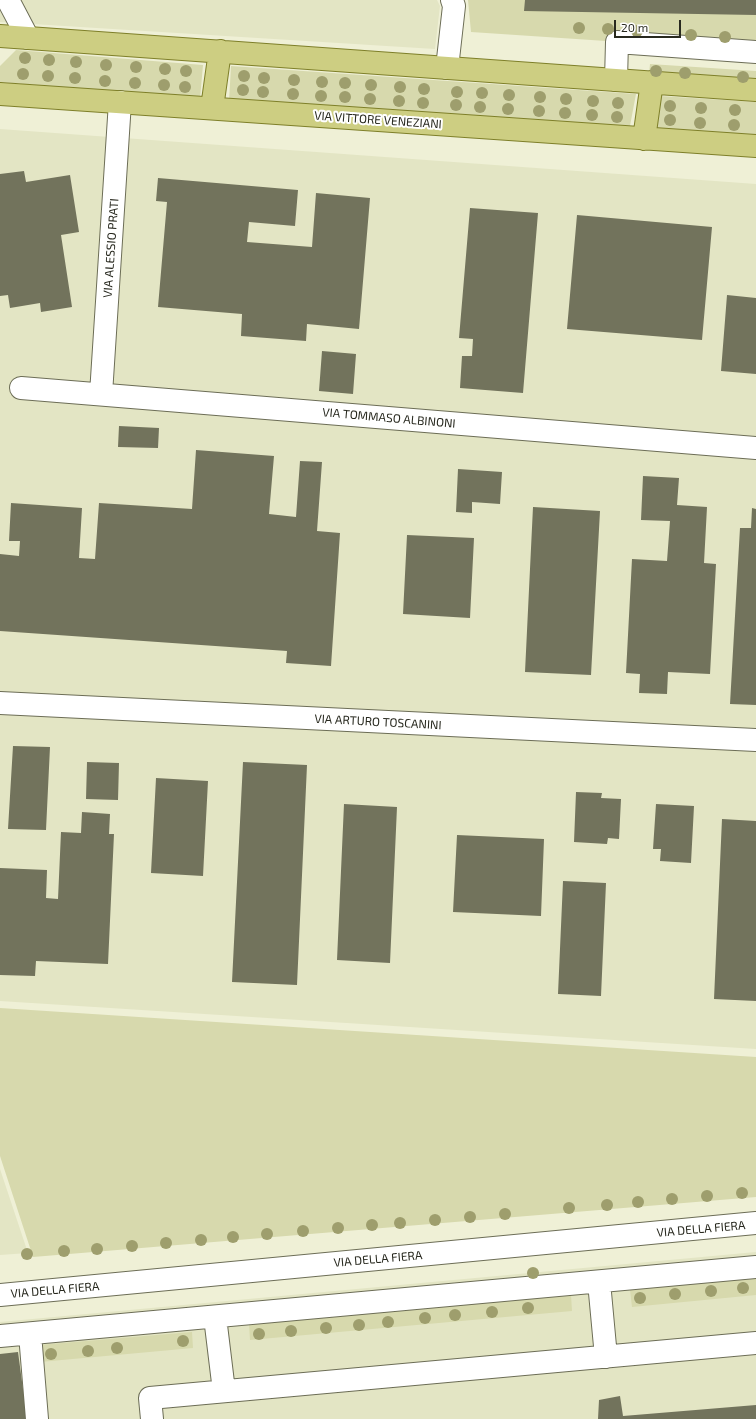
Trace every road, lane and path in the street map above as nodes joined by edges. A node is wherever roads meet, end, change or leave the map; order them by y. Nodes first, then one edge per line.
1 (7, 0) edge
2 (452, 0) edge
3 (0, 37) edge
4 (28, 38) junction
5 (220, 51) junction
6 (756, 52) edge
7 (447, 68) junction
8 (616, 80) junction
9 (652, 82) junction
10 (756, 90) edge
11 (0, 94) edge
12 (120, 102) junction
13 (212, 108) junction
14 (644, 139) junction
15 (756, 146) edge
16 (21, 388) dead end
17 (101, 394) junction
18 (756, 448) edge
19 (0, 703) edge
20 (756, 740) edge
21 (756, 1223) edge
22 (756, 1267) edge
23 (599, 1282) junction
24 (0, 1295) edge
25 (215, 1316) junction
26 (30, 1334) junction
27 (0, 1336) edge
28 (756, 1343) edge
29 (606, 1357) junction
30 (224, 1391) junction
31 (37, 1419) edge
32 (152, 1419) edge

1 - 3 street
1 - 4 street
2 - 7 street
3 - 4 main road
4 - 5 main road
5 - 7 main road
5 - 13 main road
6 - 8 street
7 - 8 main road
8 - 9 main road
9 - 10 main road
9 - 14 main road
11 - 12 main road, VIA VITTORE VENEZIANI
12 - 13 main road, VIA VITTORE VENEZIANI
12 - 17 street, VIA ALESSIO PRATI
13 - 14 main road, VIA VITTORE VENEZIANI
14 - 15 main road, VIA VITTORE VENEZIANI
16 - 17 street, VIA TOMMASO ALBINONI
17 - 18 street, VIA TOMMASO ALBINONI
19 - 20 street, VIA ARTURO TOSCANINI
21 - 24 street, VIA DELLA FIERA
22 - 23 street
23 - 25 street
23 - 29 street
25 - 26 street
25 - 30 street
26 - 27 street
26 - 31 street
28 - 29 street
29 - 30 street
30 - 32 street

